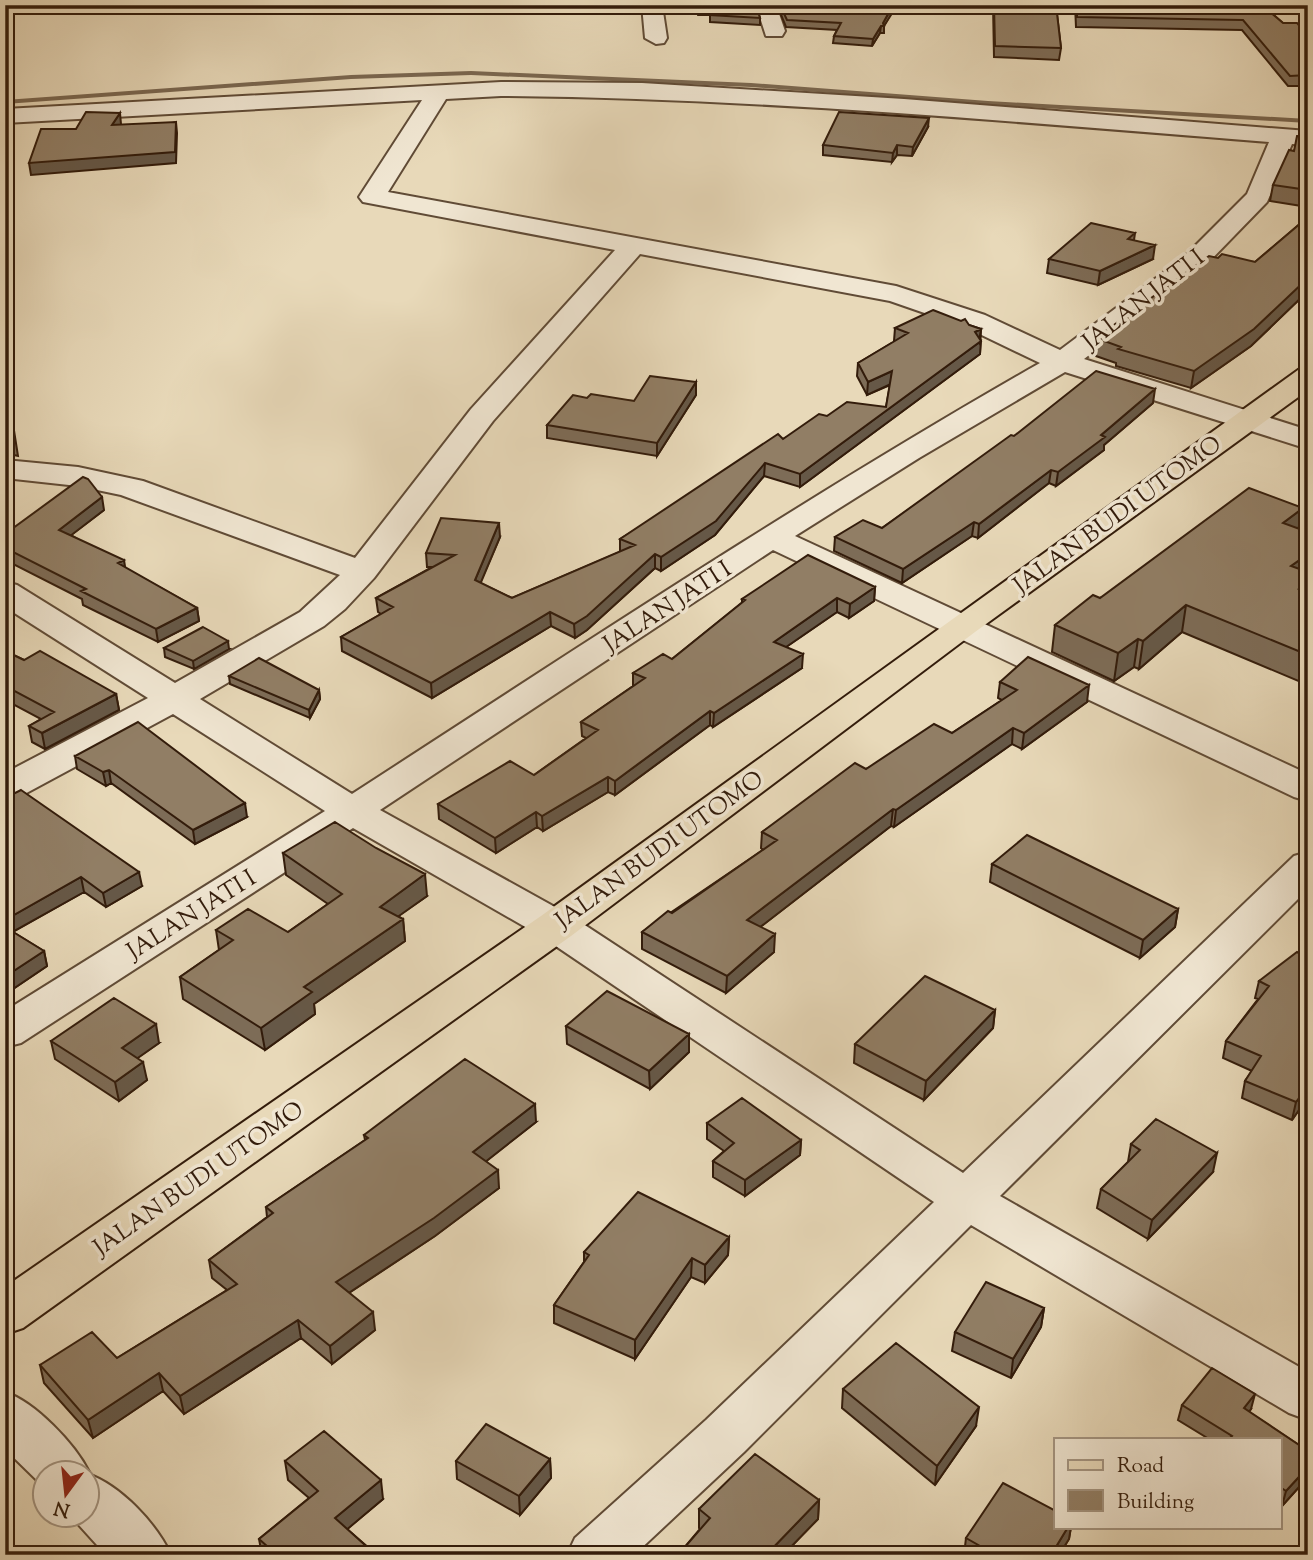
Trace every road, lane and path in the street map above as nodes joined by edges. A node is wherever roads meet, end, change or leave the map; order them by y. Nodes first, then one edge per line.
1 (652, 5) edge
2 (766, 5) edge
3 (1296, 5) edge
4 (1308, 13) edge
5 (774, 31) dead end
6 (656, 38) dead end
7 (438, 93) junction
8 (5, 116) edge
9 (1296, 137) edge
10 (633, 246) junction
11 (1062, 362) junction
12 (1308, 376) edge
13 (1249, 420) junction
14 (1308, 440) edge
15 (5, 469) edge
16 (771, 537) junction
17 (362, 571) junction
18 (5, 592) edge
19 (963, 625) junction
20 (173, 700) junction
21 (5, 789) edge
22 (1308, 789) edge
23 (352, 811) junction
24 (1308, 865) edge
25 (556, 926) junction
26 (5, 1032) edge
27 (965, 1199) junction
28 (5, 1314) edge
29 (1308, 1398) edge
30 (5, 1414) edge
31 (48, 1458) edge
32 (102, 1513) edge
33 (143, 1555) edge
34 (595, 1555) edge

1 - 6 street
2 - 5 street
3 - 4 main road
7 - 8 street
7 - 9 street
7 - 10 street
9 - 11 street, JALAN JATI I
10 - 11 street
10 - 17 street
11 - 13 street
11 - 16 street, JALAN JATI I
12 - 13 main road, JALAN BUDI UTOMO
13 - 14 street
13 - 19 main road, JALAN BUDI UTOMO
15 - 17 street
16 - 19 street
16 - 23 street, JALAN JATI I
17 - 20 street
18 - 20 street
19 - 22 street
19 - 25 main road, JALAN BUDI UTOMO
20 - 21 street
20 - 23 street
23 - 25 street
23 - 26 street, JALAN JATI I
24 - 27 street
25 - 27 street
25 - 28 main road, JALAN BUDI UTOMO
27 - 29 street
27 - 34 street
30 - 31 street
32 - 33 street

